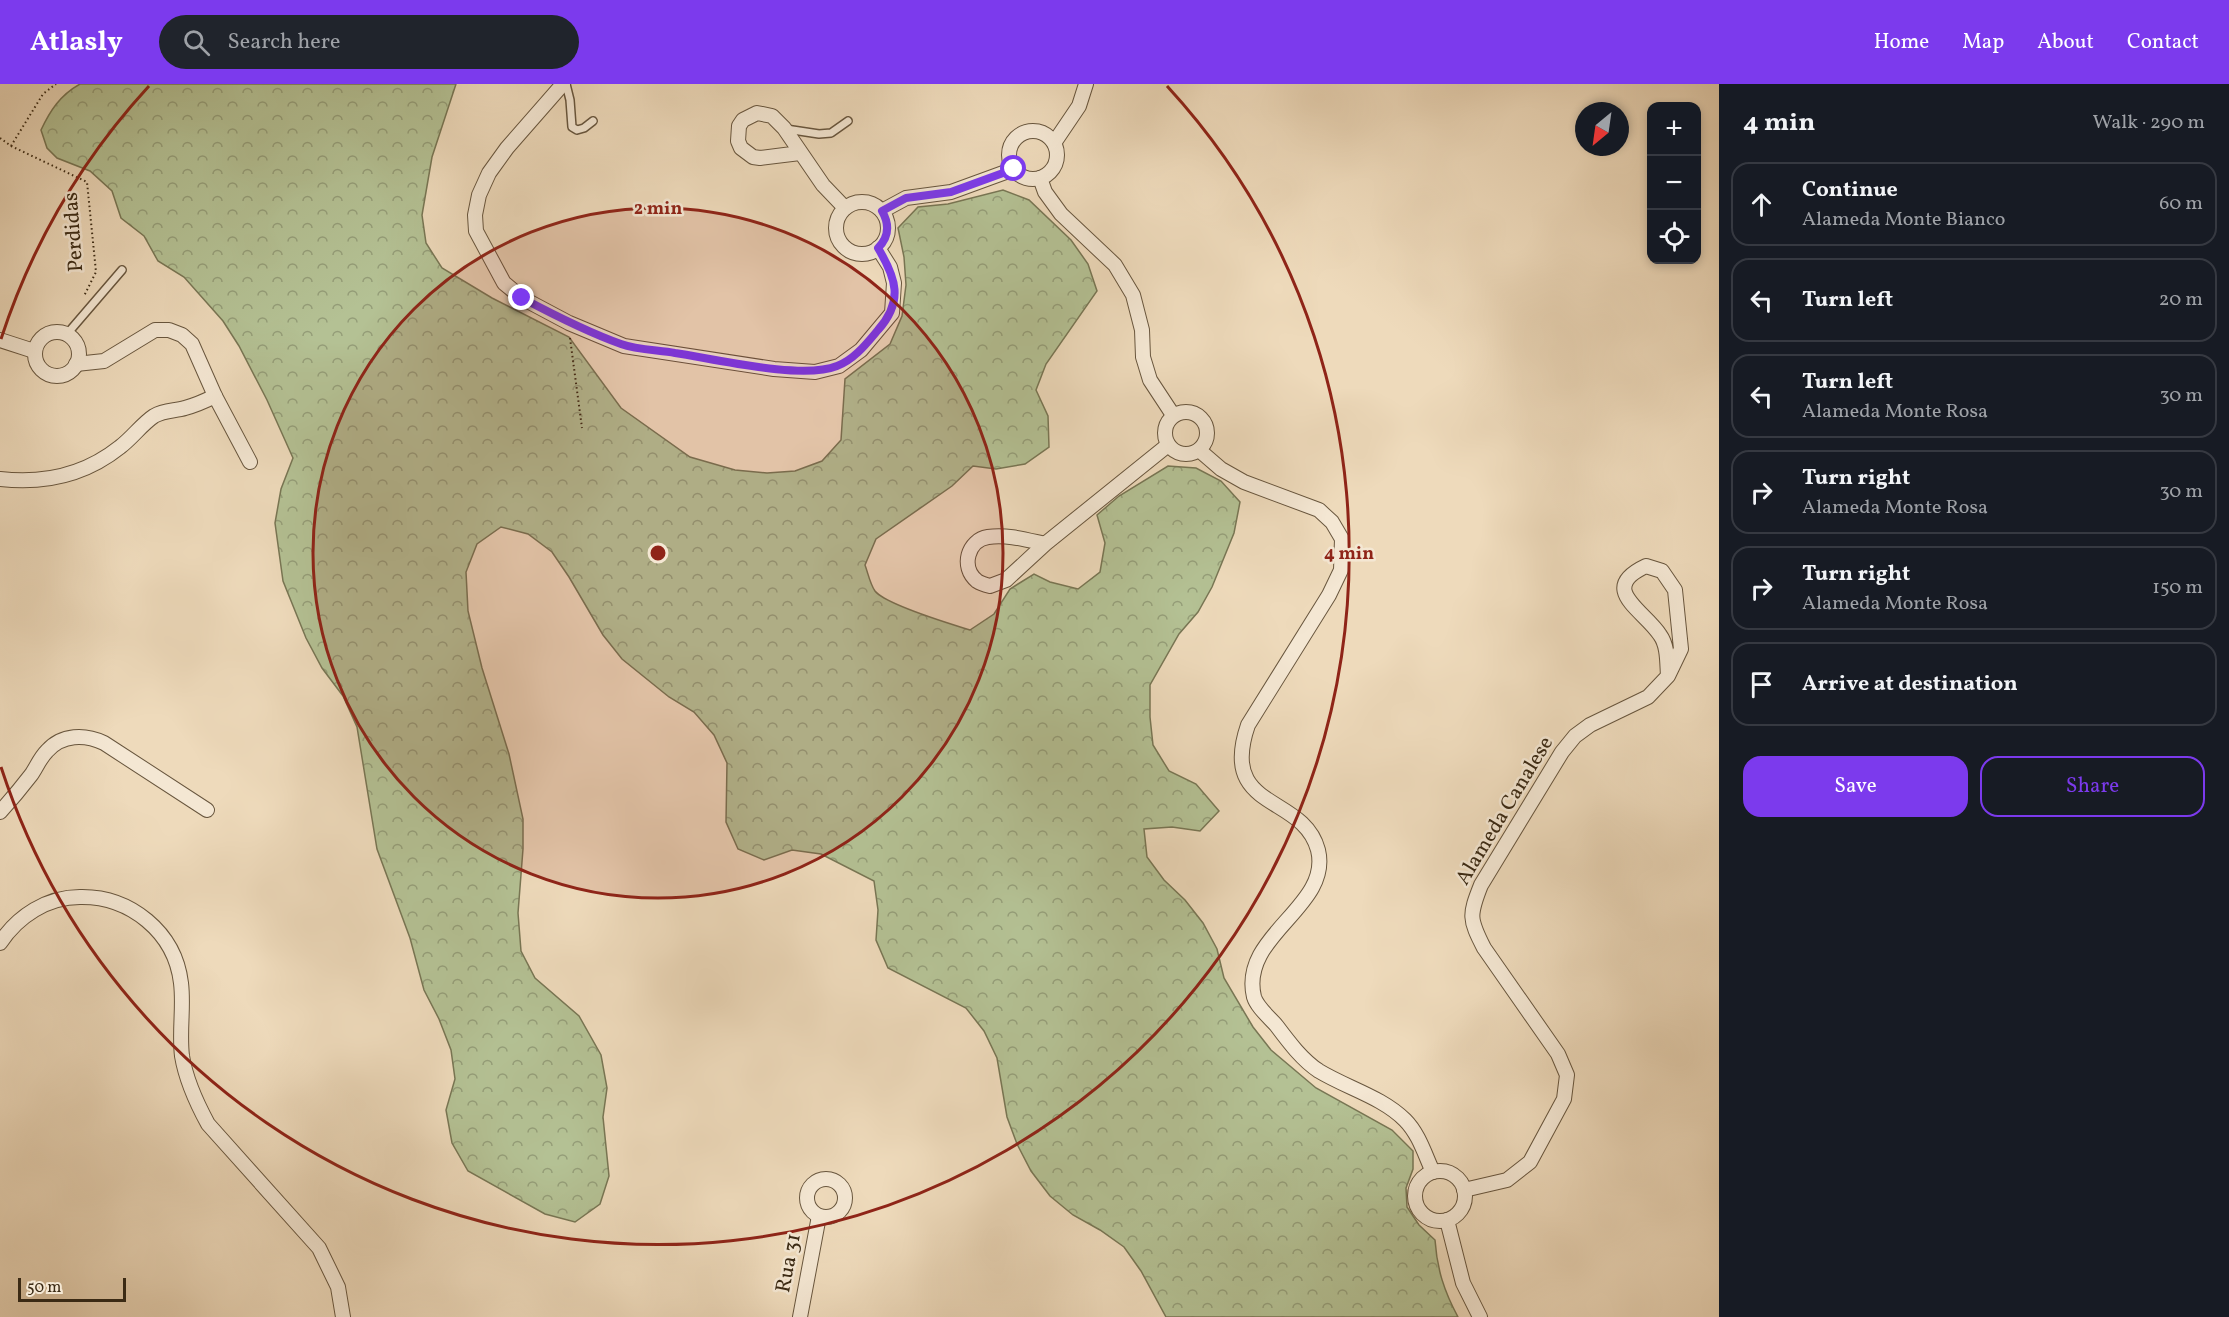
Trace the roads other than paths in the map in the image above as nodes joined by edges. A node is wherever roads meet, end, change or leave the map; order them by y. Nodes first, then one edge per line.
1 (564, 84) edge
2 (1086, 84) edge
3 (593, 121) dead end
4 (848, 121) dead end
5 (784, 128) junction
6 (1054, 143) junction
7 (800, 153) junction
8 (1014, 169) junction
9 (1040, 178) junction
10 (845, 208) junction
11 (882, 211) junction
12 (878, 248) junction
13 (122, 270) dead end
14 (67, 334) junction
15 (0, 340) edge
16 (34, 351) junction
17 (76, 364) junction
18 (215, 396) junction
19 (1173, 415) junction
20 (1168, 445) junction
21 (1199, 450) junction
22 (250, 462) dead end
23 (0, 479) edge
24 (1045, 544) junction
25 (1668, 676) junction
26 (207, 810) dead end
27 (0, 812) edge
28 (2, 935) edge
29 (1433, 1172) junction
30 (1464, 1190) junction
31 (819, 1216) dead end
32 (1447, 1220) junction
33 (344, 1317) edge
34 (800, 1317) edge
35 (1480, 1317) edge

1 - 3 lane
1 - 12 street
2 - 6 street
4 - 5 lane
5 - 7 street
5 - 7 street
6 - 8 street
6 - 9 street
7 - 10 street
8 - 9 street
8 - 11 street
9 - 19 street
10 - 11 street
10 - 12 street
11 - 12 street
13 - 14 lane
14 - 16 street
14 - 17 street
15 - 16 street
16 - 17 street
17 - 18 street
18 - 22 street
18 - 23 street
19 - 20 street
19 - 21 street
20 - 21 street
20 - 24 street
21 - 29 street
24 - 24 street
25 - 25 street, Alameda Canalese
25 - 30 street, Alameda Canalese
26 - 27 street
28 - 33 street
29 - 30 street
29 - 32 street
30 - 32 street
31 - 34 street, Rua 31
32 - 35 street

